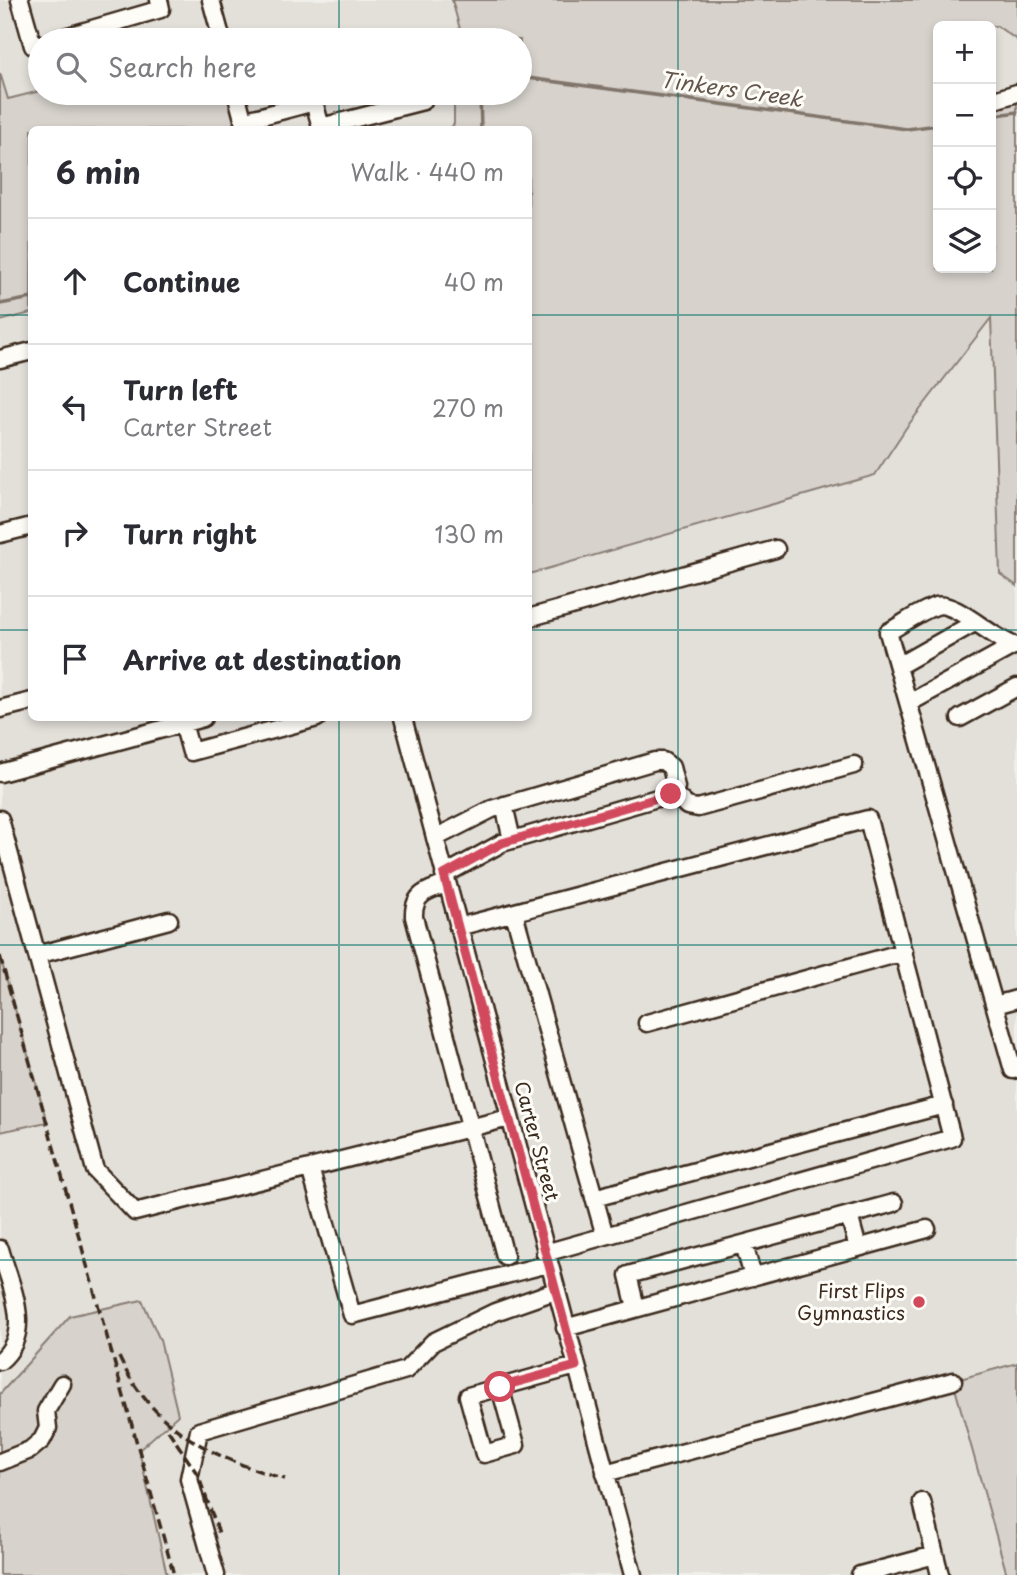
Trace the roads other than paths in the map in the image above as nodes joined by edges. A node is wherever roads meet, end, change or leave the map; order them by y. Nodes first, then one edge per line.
1 (20, 0) edge
2 (159, 0) edge
3 (211, 0) edge
4 (28, 28) edge
5 (95, 28) edge
6 (219, 28) edge
7 (1017, 93) edge
8 (996, 99) edge
9 (239, 105) edge
10 (300, 105) edge
11 (319, 105) edge
12 (405, 105) edge
13 (245, 125) edge
14 (321, 126) edge
15 (325, 126) edge
16 (28, 352) edge
17 (0, 359) edge
18 (28, 527) edge
19 (0, 534) edge
20 (776, 549) dead end
21 (532, 617) edge
22 (974, 623) junction
23 (1015, 646) edge
24 (898, 666) junction
25 (1017, 687) edge
26 (28, 702) edge
27 (909, 703) junction
28 (0, 709) edge
29 (960, 718) dead end
30 (191, 721) edge
31 (306, 721) edge
32 (404, 721) edge
33 (183, 723) junction
34 (854, 765) dead end
35 (0, 773) edge
36 (672, 792) junction
37 (504, 805) junction
38 (0, 819) edge
39 (435, 838) junction
40 (512, 840) junction
41 (446, 880) junction
42 (514, 913) junction
43 (169, 920) dead end
44 (458, 928) junction
45 (904, 952) junction
46 (37, 955) junction
47 (1017, 999) edge
48 (995, 1005) junction
49 (647, 1023) dead end
50 (1011, 1037) edge
51 (1017, 1069) edge
52 (944, 1105) junction
53 (509, 1118) junction
54 (470, 1128) junction
55 (310, 1168) junction
56 (594, 1198) junction
57 (894, 1203) dead end
58 (849, 1215) junction
59 (927, 1229) dead end
60 (605, 1236) junction
61 (744, 1244) junction
62 (858, 1248) junction
63 (0, 1249) edge
64 (505, 1256) dead end
65 (547, 1259) junction
66 (753, 1277) junction
67 (555, 1291) junction
68 (636, 1308) junction
69 (565, 1328) junction
70 (0, 1361) edge
71 (576, 1366) junction
72 (953, 1381) dead end
73 (62, 1384) dead end
74 (500, 1387) dead end
75 (0, 1462) edge
76 (605, 1473) junction
77 (922, 1503) dead end
78 (934, 1555) junction
79 (899, 1570) edge
80 (216, 1575) edge
81 (633, 1575) edge
82 (862, 1575) edge
83 (940, 1575) edge

1 - 4 street
2 - 5 street
3 - 6 street
7 - 8 street
9 - 13 street
10 - 13 street
11 - 14 street
12 - 15 street
16 - 17 street
18 - 19 street
20 - 21 street
22 - 23 street
22 - 24 street
22 - 24 street
23 - 27 street
24 - 27 street
25 - 29 street
26 - 28 street
27 - 48 street
30 - 33 street
31 - 33 street
32 - 39 street, Carter Street
33 - 35 street
34 - 36 street
36 - 37 street
36 - 40 street
37 - 39 street
37 - 40 street
38 - 46 street
39 - 41 street, Carter Street
40 - 41 street
41 - 44 street, Carter Street
41 - 54 street
42 - 44 street
42 - 45 street
42 - 56 street
43 - 46 street
44 - 53 street, Carter Street
45 - 49 street
45 - 52 street
46 - 55 street
47 - 48 street
48 - 50 street
50 - 51 street
52 - 56 street
52 - 60 street
53 - 54 street
53 - 65 street, Carter Street
54 - 55 street
54 - 64 street
55 - 65 street
56 - 60 street
57 - 58 street
58 - 61 street
58 - 62 street
59 - 62 street
60 - 65 street
61 - 66 street
61 - 68 street
62 - 66 street
63 - 70 street
65 - 67 street, Carter Street
66 - 68 street
67 - 69 street, Carter Street
67 - 80 street
68 - 69 street
69 - 71 street, Carter Street
71 - 74 street
71 - 76 street, Carter Street
72 - 76 street
73 - 75 street
76 - 81 street, Carter Street
77 - 78 street
78 - 79 street
78 - 83 street
79 - 82 street

